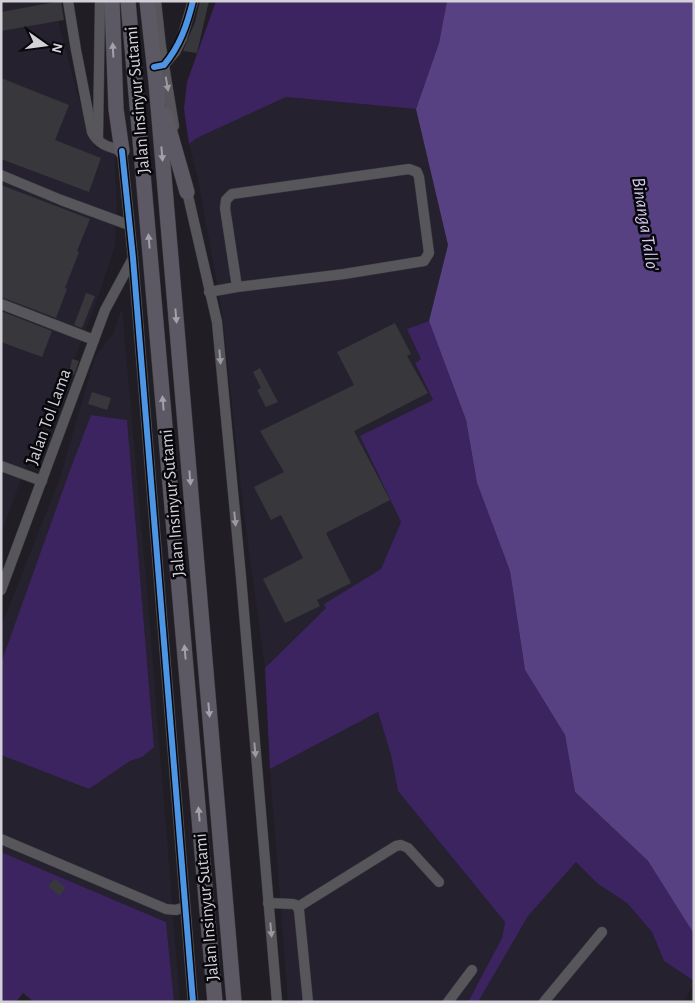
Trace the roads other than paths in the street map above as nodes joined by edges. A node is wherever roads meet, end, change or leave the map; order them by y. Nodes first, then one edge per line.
1 (68, 1) edge
2 (100, 1) edge
3 (112, 1) edge
4 (128, 1) edge
5 (148, 1) edge
6 (156, 1) edge
7 (193, 1) edge
8 (159, 66) junction
9 (156, 82) junction
10 (100, 143) junction
11 (122, 151) junction
12 (1, 175) edge
13 (187, 192) junction
14 (129, 224) junction
15 (133, 258) junction
16 (237, 286) junction
17 (209, 292) junction
18 (1, 304) edge
19 (94, 340) junction
20 (1, 466) edge
21 (42, 481) junction
22 (1, 590) edge
23 (1, 839) edge
24 (439, 882) dead end
25 (268, 903) junction
26 (185, 907) junction
27 (298, 907) junction
28 (602, 932) dead end
29 (472, 970) dead end
30 (193, 1002) edge
31 (215, 1002) edge
32 (234, 1002) edge
33 (277, 1002) edge
34 (308, 1002) edge
35 (448, 1002) edge
36 (544, 1002) edge

1 - 10 street
2 - 10 street
11 -> 3 highway
31 -> 4 highway, Jalan Insinyur Sutami
5 - 8 highway, Jalan Insinyur Sutami
6 - 8 street
7 - 8 street
8 - 9 highway, Jalan Insinyur Sutami
8 -> 13 street
9 - 13 highway
9 -> 32 highway, Jalan Insinyur Sutami
10 - 11 street
11 - 14 street
12 - 14 street
13 - 17 street
14 - 15 street
15 - 19 street, Jalan Tol Lama
15 - 26 street
16 - 16 street
16 - 17 street
17 -> 25 street
18 - 19 street
19 - 21 street, Jalan Tol Lama
20 - 21 street
21 - 22 street, Jalan Tol Lama
23 - 26 street
24 - 27 street
25 - 27 street
25 -> 33 street
26 - 30 street
27 - 34 street
28 - 36 street
29 - 35 street

